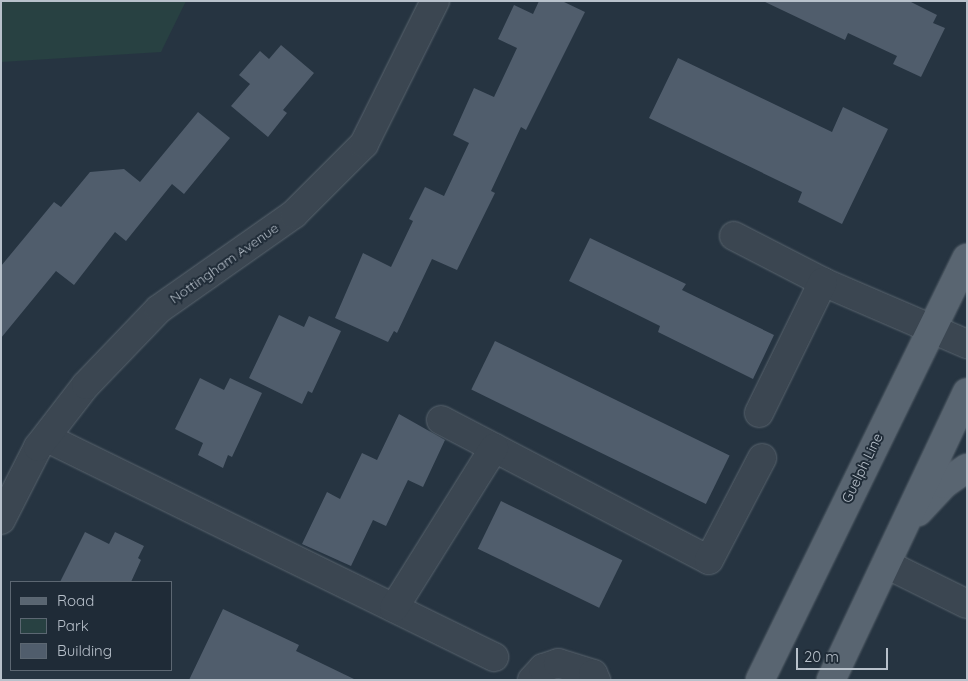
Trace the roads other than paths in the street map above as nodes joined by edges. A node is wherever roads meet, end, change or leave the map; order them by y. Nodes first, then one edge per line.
1 (435, 1) edge
2 (734, 236) dead end
3 (967, 258) edge
4 (823, 282) junction
5 (931, 329) junction
6 (967, 344) edge
7 (967, 392) edge
8 (759, 413) dead end
9 (441, 420) dead end
10 (47, 438) junction
11 (494, 448) junction
12 (762, 458) dead end
13 (967, 468) edge
14 (1, 520) edge
15 (890, 556) junction
16 (967, 604) edge
17 (394, 608) junction
18 (494, 657) dead end
19 (532, 680) edge
20 (596, 680) edge
21 (760, 680) edge
22 (831, 680) edge

1 - 10 street, Nottingham Avenue
2 - 4 street
3 - 5 main road, Guelph Line
4 - 5 street
4 - 8 street
5 - 6 street
5 - 21 main road, Guelph Line
7 - 15 main road
9 - 11 street
10 - 14 street, Nottingham Avenue
10 - 17 street
11 - 12 street
11 - 17 street
13 - 15 main road
15 - 16 street
15 - 22 main road
17 - 18 street
19 - 20 street

